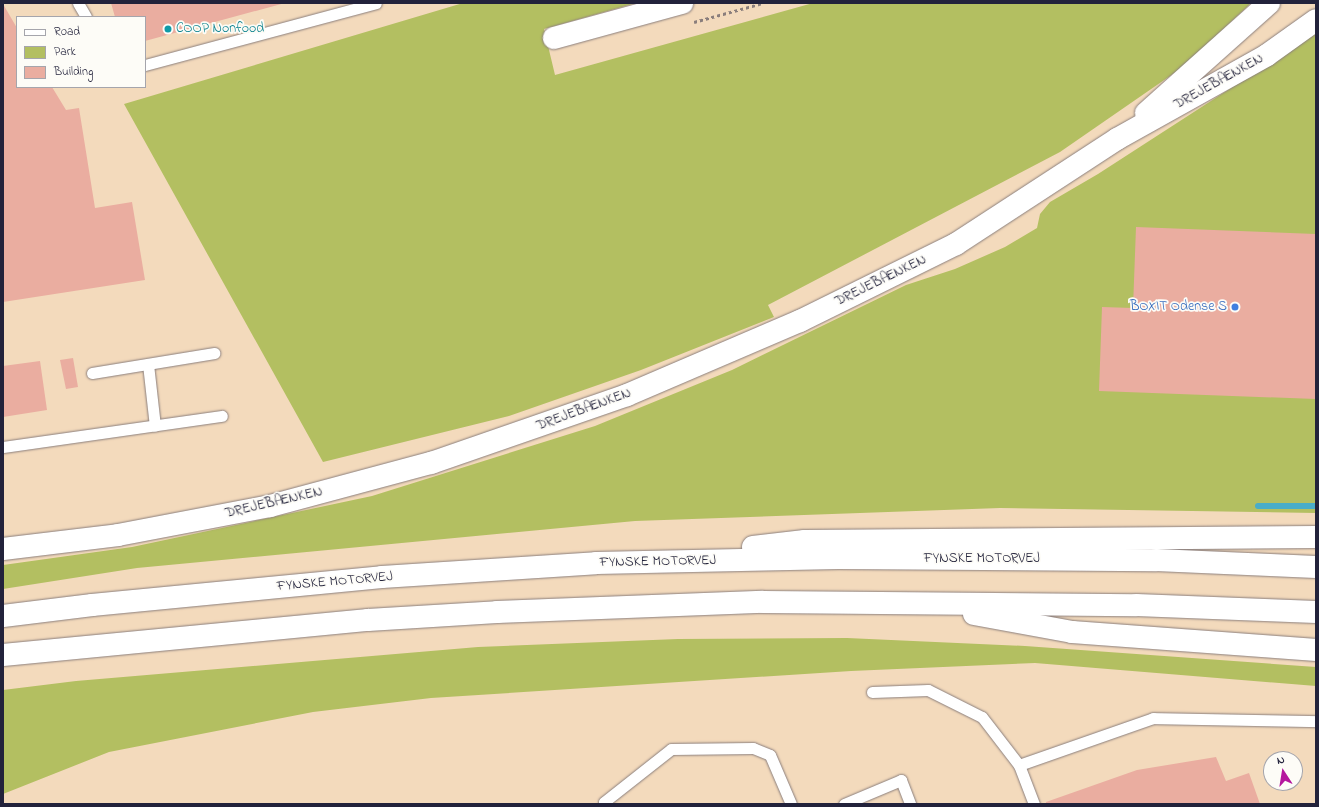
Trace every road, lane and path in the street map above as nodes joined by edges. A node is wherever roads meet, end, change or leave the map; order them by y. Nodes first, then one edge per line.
1 (78, 3) edge
2 (376, 3) edge
3 (682, 3) edge
4 (1269, 3) edge
5 (85, 16) edge
6 (1316, 20) edge
7 (554, 38) dead end
8 (146, 65) edge
9 (1117, 139) junction
10 (214, 353) dead end
11 (148, 364) junction
12 (92, 373) dead end
13 (222, 416) dead end
14 (155, 426) junction
15 (3, 447) edge
16 (1316, 537) edge
17 (3, 549) edge
18 (596, 563) junction
19 (1316, 567) edge
20 (914, 603) junction
21 (1316, 612) edge
22 (3, 616) edge
23 (1316, 650) edge
24 (3, 655) edge
25 (872, 692) dead end
26 (1316, 721) edge
27 (1019, 765) junction
28 (605, 804) edge
29 (791, 804) edge
30 (844, 804) edge
31 (910, 804) edge
32 (1034, 804) edge

1 - 5 lane
2 - 8 lane
3 - 7 main road
4 - 9 main road, DREJEBÆNKEN
6 - 9 main road, DREJEBÆNKEN
9 - 17 main road, DREJEBÆNKEN
10 - 11 lane
11 - 12 lane
11 - 14 lane
13 - 14 lane
14 - 15 lane
16 - 18 main road
18 - 19 main road, FYNSKE MOTORVEJ
18 - 22 main road, FYNSKE MOTORVEJ
20 - 21 main road
20 - 23 main road
20 - 24 main road
25 - 27 lane
26 - 27 lane
27 - 32 lane
28 - 29 lane
30 - 31 lane

